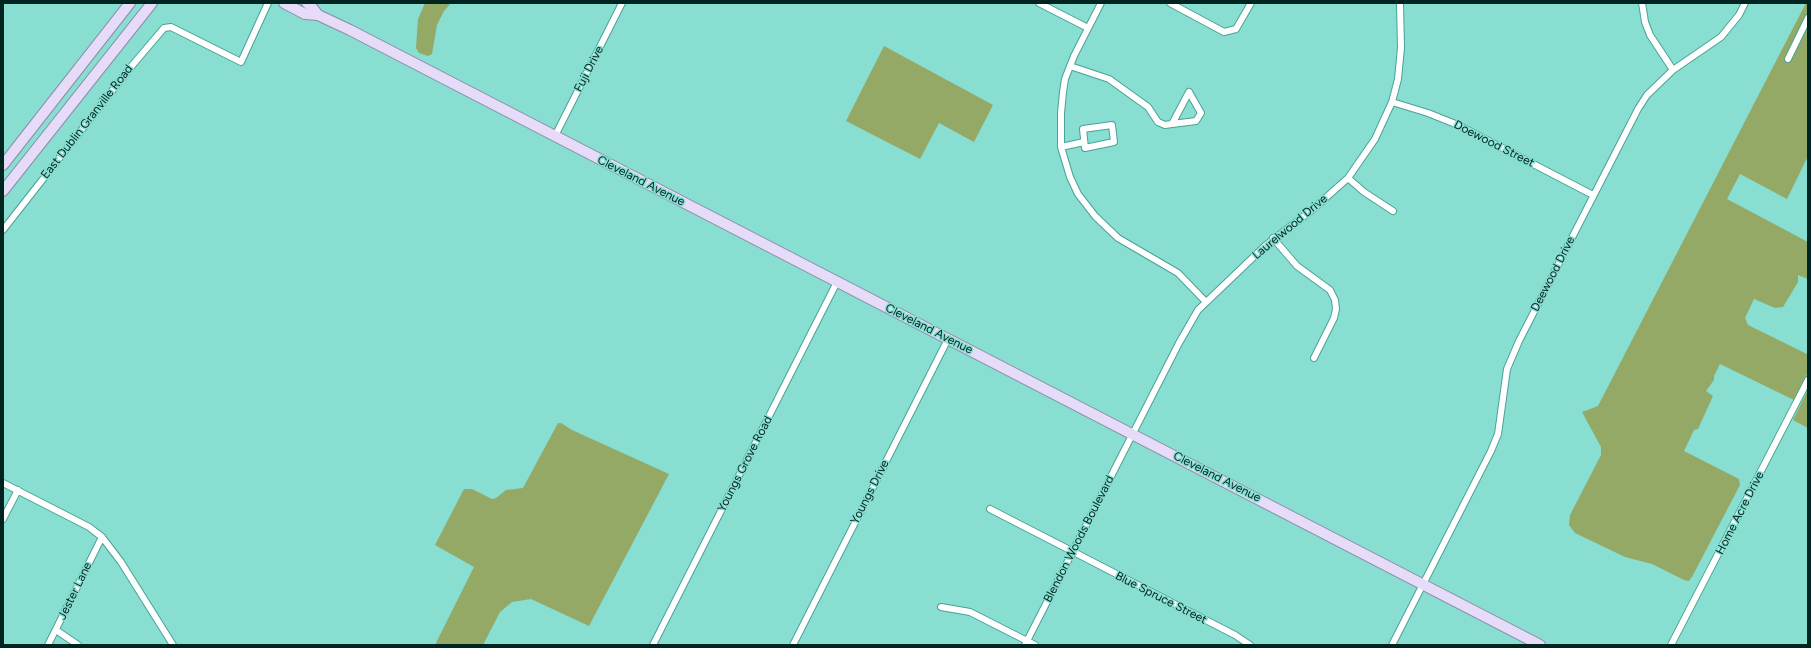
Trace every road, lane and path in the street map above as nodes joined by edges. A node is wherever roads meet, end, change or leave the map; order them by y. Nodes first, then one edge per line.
1 (130, 3) edge
2 (152, 3) edge
3 (268, 3) edge
4 (284, 3) edge
5 (307, 3) edge
6 (622, 3) edge
7 (1039, 3) edge
8 (1102, 3) edge
9 (1170, 3) edge
10 (1251, 3) edge
11 (1400, 3) edge
12 (1642, 3) edge
13 (1745, 3) edge
14 (318, 15) junction
15 (1808, 18) edge
16 (1088, 28) junction
17 (1788, 59) dead end
18 (1070, 66) junction
19 (1673, 70) junction
20 (1392, 102) junction
21 (1172, 124) junction
22 (555, 136) junction
23 (1084, 142) junction
24 (1061, 147) junction
25 (3, 165) edge
26 (1348, 178) junction
27 (3, 191) edge
28 (1593, 195) junction
29 (1393, 211) dead end
30 (3, 230) edge
31 (1273, 238) junction
32 (837, 282) junction
33 (1206, 302) junction
34 (948, 339) junction
35 (1314, 358) dead end
36 (1808, 380) edge
37 (1133, 434) junction
38 (3, 483) edge
39 (18, 490) junction
40 (990, 509) dead end
41 (3, 520) edge
42 (102, 537) junction
43 (1072, 552) junction
44 (1422, 584) junction
45 (941, 607) dead end
46 (56, 630) junction
47 (1026, 643) edge
48 (48, 645) edge
49 (78, 645) edge
50 (173, 645) edge
51 (653, 645) edge
52 (793, 645) edge
53 (1035, 645) edge
54 (1250, 645) edge
55 (1392, 645) edge
56 (1540, 645) edge
57 (1671, 645) edge

1 - 25 main road
2 - 27 main road, East Dublin Granville Road
3 - 30 street, East Dublin Granville Road
4 - 14 main road, Cleveland Avenue
5 - 14 main road, Cleveland Avenue
6 - 22 street, Fuji Drive
7 - 16 street
8 - 16 street
9 - 10 street
11 - 20 street, Laurelwood Drive
12 - 19 street
13 - 19 street, Deewood Drive
14 - 22 main road, Cleveland Avenue
15 - 17 street
16 - 18 street
18 - 21 street
18 - 24 street
19 - 28 street, Deewood Drive
20 - 26 street, Laurelwood Drive
20 - 28 street, Doewood Street
21 - 21 street
22 - 32 main road, Cleveland Avenue
23 - 23 street
23 - 24 street
24 - 33 street
26 - 29 street
26 - 31 street, Laurelwood Drive
28 - 44 street, Deewood Drive
31 - 33 street, Laurelwood Drive
31 - 35 street
32 - 34 main road, Cleveland Avenue
32 - 51 street, Youngs Grove Road
33 - 37 street, Laurelwood Drive
34 - 37 main road, Cleveland Avenue
34 - 52 street, Youngs Drive
36 - 57 street, Home Acre Drive
37 - 43 street, Blendon Woods Boulevard
37 - 44 main road, Cleveland Avenue
38 - 39 street
39 - 41 street
39 - 42 street
40 - 43 street, Blue Spruce Street
42 - 46 street, Jester Lane
42 - 50 street
43 - 47 street, Blendon Woods Boulevard
43 - 54 street, Blue Spruce Street
44 - 55 street, Deewood Drive
44 - 56 main road, Cleveland Avenue
45 - 47 street
46 - 48 street, Jester Lane
46 - 49 street
47 - 53 street

